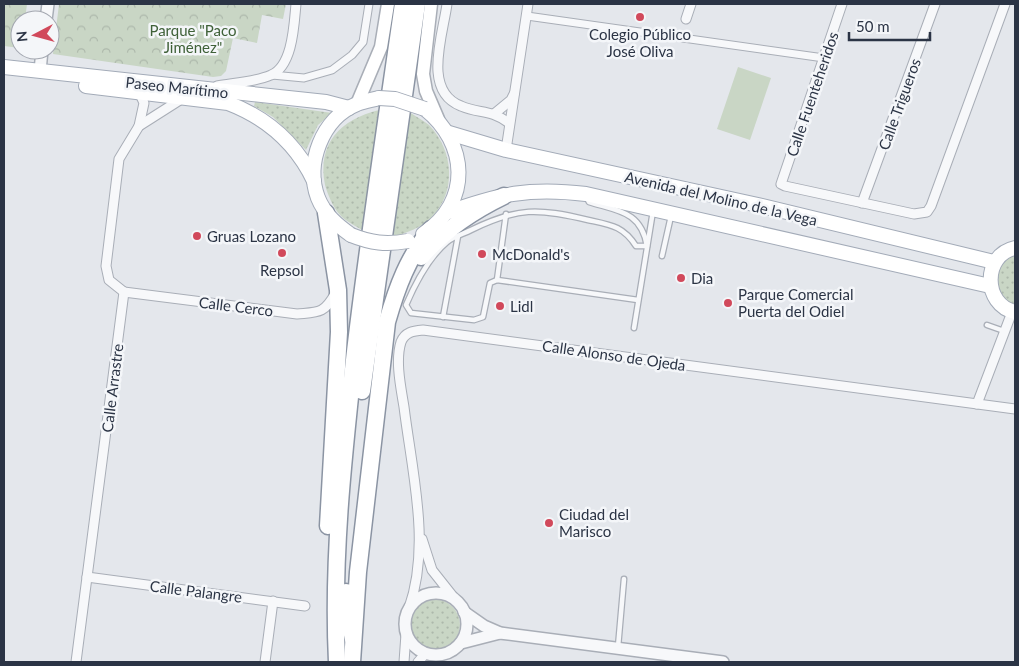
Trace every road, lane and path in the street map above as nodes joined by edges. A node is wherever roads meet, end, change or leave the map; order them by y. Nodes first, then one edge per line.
1 (296, 4) edge
2 (369, 4) edge
3 (388, 4) edge
4 (403, 4) edge
5 (417, 4) edge
6 (431, 4) edge
7 (447, 4) edge
8 (528, 4) edge
9 (691, 4) edge
10 (842, 4) edge
11 (935, 4) edge
12 (1005, 4) edge
13 (527, 16) junction
14 (686, 19) dead end
15 (824, 58) junction
16 (41, 60) edge
17 (4, 66) edge
18 (40, 71) junction
19 (272, 75) junction
20 (4, 76) edge
21 (202, 89) junction
22 (516, 89) junction
23 (139, 92) junction
24 (184, 98) junction
25 (353, 106) junction
26 (494, 114) junction
27 (438, 119) junction
28 (509, 123) junction
29 (139, 126) junction
30 (448, 133) junction
31 (506, 150) junction
32 (314, 181) junction
33 (781, 184) joint
34 (586, 194) junction
35 (504, 196) junction
36 (862, 203) junction
37 (653, 210) junction
38 (326, 213) junction
39 (446, 213) junction
40 (506, 214) junction
41 (671, 214) junction
42 (431, 229) junction
43 (458, 236) junction
44 (647, 246) junction
45 (1015, 248) edge
46 (662, 256) dead end
47 (994, 262) junction
48 (497, 280) junction
49 (398, 283) junction
50 (990, 286) junction
51 (338, 290) junction
52 (124, 292) junction
53 (638, 300) junction
54 (1014, 312) edge
55 (443, 317) junction
56 (988, 325) dead end
57 (634, 328) dead end
58 (1004, 331) junction
59 (977, 404) junction
60 (1015, 409) edge
61 (418, 526) junction
62 (87, 577) junction
63 (624, 578) dead end
64 (455, 599) junction
65 (273, 601) junction
66 (305, 606) dead end
67 (408, 608) junction
68 (464, 612) junction
69 (335, 627) junction
70 (500, 632) junction
71 (406, 634) junction
72 (353, 639) junction
73 (459, 644) junction
74 (618, 648) junction
75 (426, 658) edge
76 (76, 662) edge
77 (265, 662) edge
78 (337, 662) edge
79 (352, 662) edge
80 (404, 662) edge
81 (448, 662) edge
82 (723, 662) edge

1 - 19 street
2 - 19 street
3 - 25 main road
4 - 69 highway
5 - 72 highway
6 - 27 main road
7 - 26 street
8 - 13 street
9 - 14 street
10 - 15 street, Calle Fuenteheridos
11 - 36 street, Calle Trigueros
12 - 36 street, Avenida del Molino de la Vega
13 - 15 street
13 - 22 street
15 - 33 street, Calle Fuenteheridos
16 - 18 street
17 - 18 main road, Paseo Marítimo
18 - 21 main road, Paseo Marítimo
19 - 21 street
20 - 23 main road, Paseo Marítimo
21 - 25 main road, Paseo Marítimo
22 - 26 street
22 - 28 street
23 - 24 main road, Paseo Marítimo
23 - 29 street
24 - 29 street
24 - 32 main road, Paseo Marítimo
25 - 27 main road, bridge
25 - 32 main road
26 - 28 street
27 - 30 main road
28 - 31 street
29 - 52 street
30 - 31 main road, Avenida del Molino de la Vega
30 - 39 main road
31 - 47 main road, Avenida del Molino de la Vega
32 - 38 main road
33 - 36 street, Avenida del Molino de la Vega
34 - 35 main road, Avenida del Molino de la Vega
34 - 37 main road, Avenida del Molino de la Vega
34 - 44 lane
35 - 39 main road, Avenida del Molino de la Vega
35 - 49 highway
37 - 41 main road, Avenida del Molino de la Vega
37 - 44 lane
38 - 42 main road, bridge
38 - 51 highway
39 - 42 main road
40 - 43 lane
40 - 44 lane
40 - 48 lane
41 - 46 lane
41 - 50 main road, Avenida del Molino de la Vega
42 - 49 highway
43 - 55 lane
43 - 55 lane
44 - 53 lane
45 - 47 main road
47 - 50 main road
48 - 53 lane
48 - 55 lane
49 - 72 highway
50 - 54 main road
51 - 52 street, Calle Cerco
51 - 69 highway
52 - 62 street, Calle Arrastre
53 - 57 lane
54 - 58 street
56 - 58 lane
58 - 59 street
59 - 60 street, Calle Alonso de Ojeda
59 - 61 street, Calle Alonso de Ojeda
61 - 64 street, Calle Alonso de Ojeda
61 - 67 street, Calle Alonso de Ojeda
62 - 65 street, Calle Palangre
62 - 76 street, Calle Arrastre
63 - 74 lane
64 - 67 street
64 - 68 street
65 - 66 street, Calle Palangre
65 - 77 street
67 - 71 street
68 - 70 street
68 - 73 street
69 - 78 highway
70 - 73 street
70 - 74 street
71 - 75 street
71 - 80 street
72 - 79 highway
73 - 75 street
73 - 81 street
74 - 82 street

